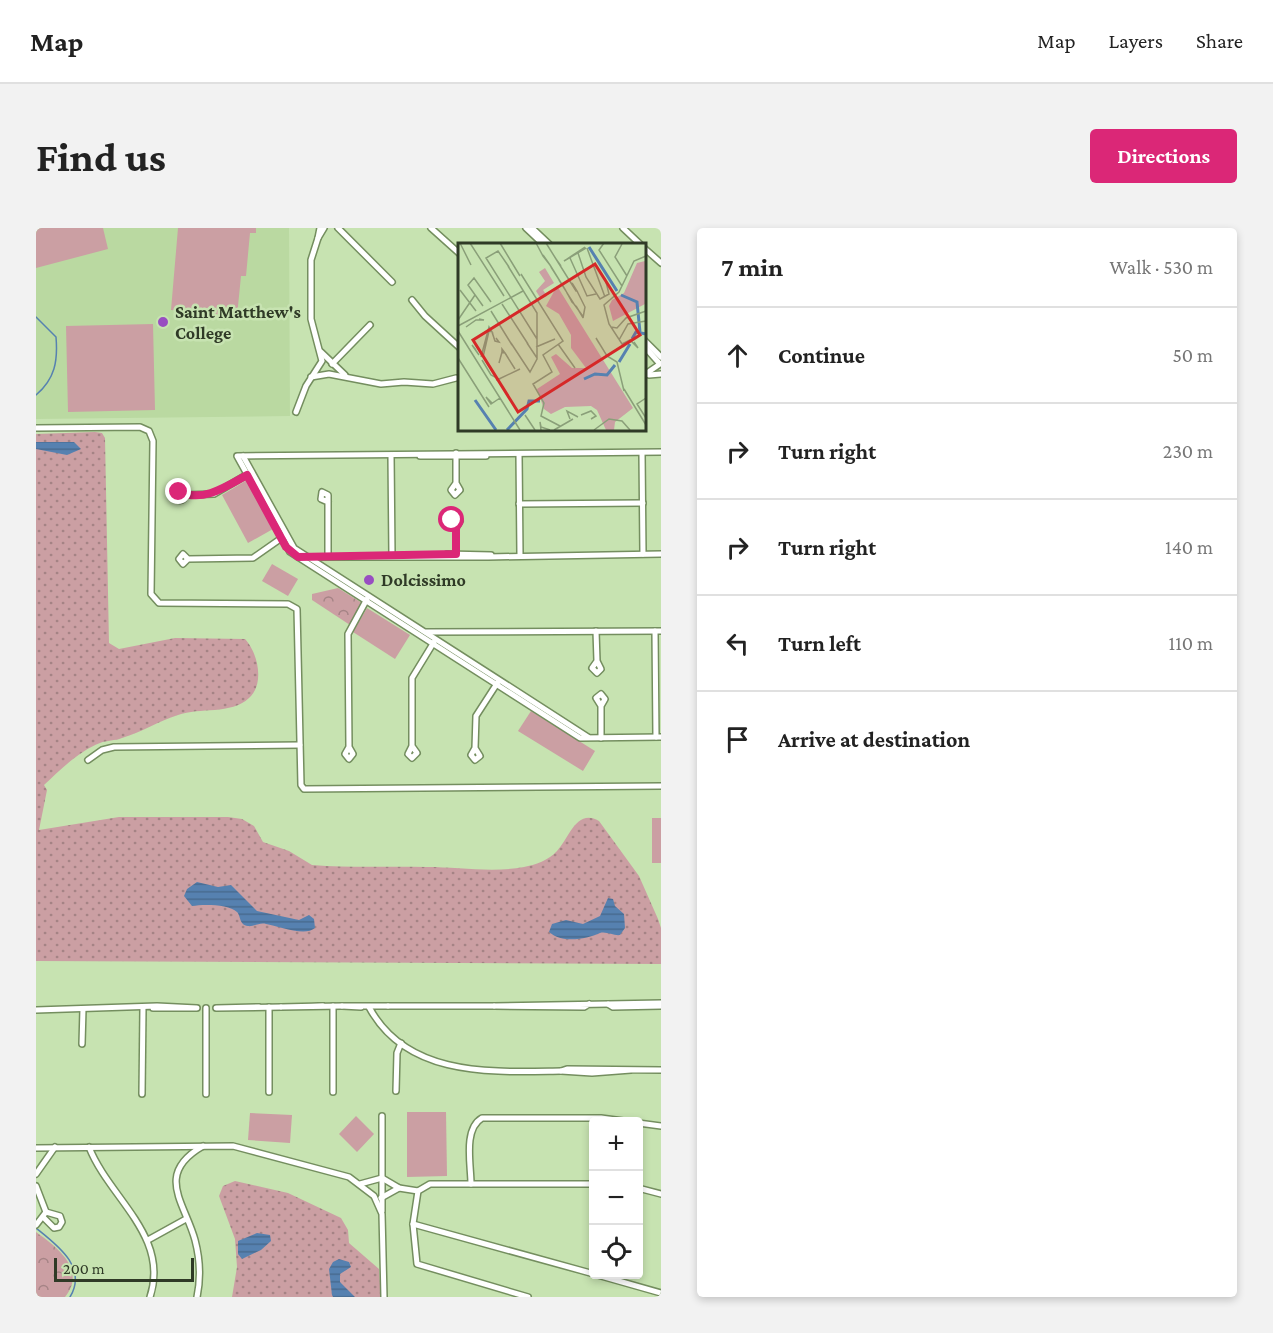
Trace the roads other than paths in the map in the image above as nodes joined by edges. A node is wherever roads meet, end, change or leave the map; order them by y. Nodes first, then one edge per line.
1 (322, 228) edge
2 (338, 228) edge
3 (431, 228) edge
4 (526, 228) edge
5 (532, 228) edge
6 (623, 228) edge
7 (542, 243) edge
8 (548, 243) edge
9 (639, 243) edge
10 (646, 249) edge
11 (458, 252) edge
12 (661, 263) edge
13 (392, 282) dead end
14 (412, 300) dead end
15 (370, 325) dead end
16 (646, 341) edge
17 (458, 346) edge
18 (646, 347) edge
19 (319, 348) junction
20 (661, 357) edge
21 (332, 364) junction
22 (660, 364) edge
23 (321, 366) junction
24 (329, 374) junction
25 (661, 374) edge
26 (646, 375) edge
27 (646, 376) edge
28 (311, 377) junction
29 (347, 377) junction
30 (458, 377) edge
31 (296, 412) dead end
32 (36, 428) edge
33 (661, 452) edge
34 (642, 453) junction
35 (519, 454) junction
36 (391, 455) junction
37 (456, 455) junction
38 (249, 473) junction
39 (456, 483) dead end
40 (184, 495) dead end
41 (328, 502) dead end
42 (642, 503) junction
43 (519, 504) junction
44 (456, 528) dead end
45 (284, 537) junction
46 (643, 554) junction
47 (661, 554) edge
48 (520, 555) junction
49 (328, 556) junction
50 (392, 556) junction
51 (456, 556) junction
52 (298, 557) junction
53 (308, 557) junction
54 (320, 557) junction
55 (188, 559) dead end
56 (317, 566) junction
57 (367, 598) junction
58 (596, 631) junction
59 (658, 631) edge
60 (416, 632) junction
61 (425, 632) junction
62 (437, 632) junction
63 (434, 641) junction
64 (597, 661) dead end
65 (498, 682) junction
66 (601, 706) dead end
67 (658, 737) edge
68 (601, 738) junction
69 (300, 745) junction
70 (412, 746) dead end
71 (349, 747) dead end
72 (476, 748) dead end
73 (88, 760) dead end
74 (661, 786) edge
75 (658, 1004) edge
76 (333, 1006) junction
77 (269, 1007) junction
78 (369, 1007) junction
79 (143, 1008) junction
80 (206, 1008) junction
81 (83, 1009) junction
82 (36, 1010) edge
83 (401, 1043) junction
84 (82, 1044) dead end
85 (661, 1070) edge
86 (396, 1091) dead end
87 (269, 1092) dead end
88 (333, 1092) dead end
89 (142, 1094) dead end
90 (206, 1094) dead end
91 (382, 1116) dead end
92 (661, 1126) edge
93 (203, 1146) junction
94 (55, 1147) junction
95 (88, 1147) junction
96 (36, 1148) edge
97 (36, 1174) edge
98 (382, 1178) junction
99 (360, 1184) junction
100 (471, 1184) junction
101 (589, 1184) edge
102 (36, 1186) edge
103 (399, 1188) junction
104 (643, 1189) edge
105 (418, 1191) junction
106 (661, 1194) edge
107 (384, 1197) junction
108 (377, 1201) junction
109 (382, 1214) junction
110 (41, 1219) edge
111 (186, 1219) junction
112 (413, 1224) junction
113 (426, 1229) junction
114 (414, 1237) junction
115 (148, 1240) junction
116 (589, 1273) edge
117 (612, 1279) edge
118 (661, 1293) edge
119 (150, 1297) edge
120 (197, 1297) edge
121 (384, 1297) edge
122 (528, 1297) edge

1 - 19 street
2 - 13 street
3 - 11 street
4 - 7 street
5 - 8 street
6 - 9 street
10 - 12 street
14 - 17 street
15 - 21 street
16 - 20 street
18 - 22 street
19 - 21 street
19 - 23 street
21 - 23 street
21 - 24 street
21 - 29 street
22 - 25 street
22 - 26 street
23 - 24 street
23 - 28 street
24 - 28 street
24 - 29 street
25 - 27 street
28 - 31 street
29 - 30 street
32 - 69 street
33 - 34 street
34 - 35 street
34 - 42 street
35 - 37 street
35 - 43 street
36 - 37 street
36 - 38 street
36 - 50 street
37 - 39 street
38 - 40 street
38 - 45 street
41 - 49 street
42 - 43 street
42 - 46 street
43 - 48 street
44 - 51 street
45 - 52 street
45 - 53 street
45 - 55 street
46 - 47 street
46 - 48 street
48 - 51 street
49 - 50 street
49 - 54 street
50 - 51 street
52 - 53 street
52 - 56 street
53 - 54 street
53 - 56 street
54 - 56 street
56 - 57 street
57 - 60 street
57 - 61 street
57 - 71 street
58 - 59 street
58 - 62 street
58 - 64 street
59 - 67 street
60 - 61 street
60 - 63 street
61 - 62 street
61 - 63 street
62 - 63 street
63 - 65 street
63 - 70 street
65 - 68 street
65 - 72 street
66 - 68 street
67 - 68 street
69 - 73 street
69 - 74 street
75 - 78 street
76 - 77 street
76 - 78 street
76 - 88 street
77 - 80 street
77 - 87 street
78 - 83 street
79 - 80 street
79 - 81 street
79 - 89 street
80 - 90 street
81 - 82 street
81 - 84 street
83 - 85 street
83 - 86 street
91 - 98 street
92 - 100 street
93 - 95 street
93 - 99 street
93 - 111 street
94 - 95 street
94 - 96 street
94 - 97 street
95 - 115 street
98 - 99 street
98 - 103 street
98 - 107 street
99 - 108 street
100 - 101 street
100 - 105 street
102 - 110 street
103 - 105 street
103 - 107 street
104 - 106 street
105 - 112 street
107 - 108 street
107 - 109 street
108 - 109 street
109 - 121 street
111 - 115 street
111 - 120 street
112 - 113 street
112 - 114 street
113 - 114 street
113 - 116 street
114 - 122 street
115 - 119 street
117 - 118 street

